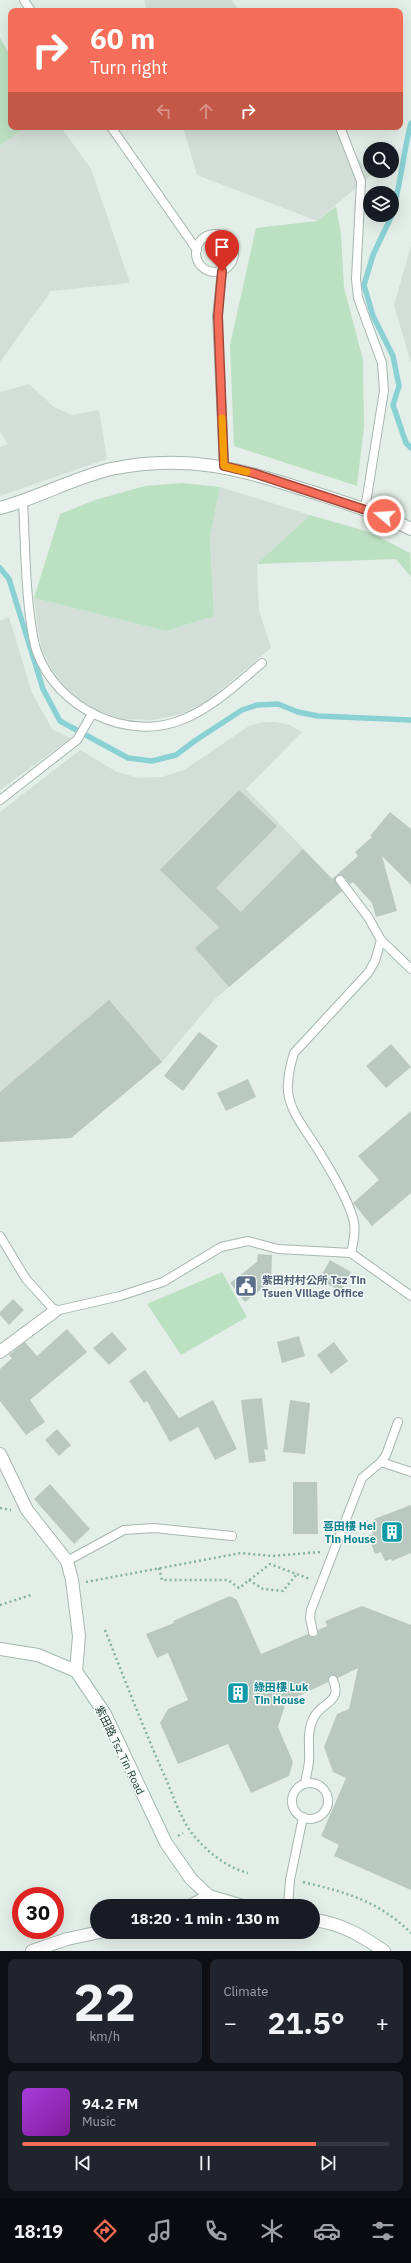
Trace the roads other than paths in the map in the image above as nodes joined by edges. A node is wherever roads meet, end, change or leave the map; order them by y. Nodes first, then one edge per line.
1 (113, 130) edge
2 (341, 130) edge
3 (197, 250) junction
4 (222, 271) junction
5 (224, 466) junction
6 (23, 502) junction
7 (0, 508) edge
8 (365, 509) junction
9 (411, 529) edge
10 (262, 663) dead end
11 (92, 714) junction
12 (0, 800) edge
13 (340, 880) dead end
14 (381, 940) junction
15 (411, 969) edge
16 (0, 1236) edge
17 (351, 1253) junction
18 (411, 1296) edge
19 (54, 1311) junction
20 (0, 1352) edge
21 (398, 1422) dead end
22 (0, 1454) edge
23 (381, 1462) junction
24 (411, 1472) edge
25 (232, 1536) dead end
26 (67, 1561) junction
27 (313, 1632) dead end
28 (0, 1649) edge
29 (76, 1671) junction
30 (333, 1680) dead end
31 (305, 1784) junction
32 (303, 1817) junction
33 (209, 1896) junction
34 (203, 1899) edge
35 (220, 1899) edge
36 (289, 1899) edge
37 (320, 1921) edge
38 (90, 1934) edge
39 (32, 1951) edge
40 (384, 1951) edge

1 - 3 lane
2 - 8 lane
3 - 4 lane
3 - 4 lane
4 - 5 lane
5 - 6 street
5 - 8 street
6 - 7 street
6 - 11 lane
8 - 9 street
10 - 11 lane
11 - 12 lane
13 - 14 lane
14 - 15 lane
14 - 17 lane
16 - 19 lane
17 - 18 lane
17 - 19 lane
19 - 20 street
21 - 23 lane
22 - 26 street
23 - 24 lane
23 - 27 lane
25 - 26 lane
26 - 29 street
28 - 29 street
29 - 33 street, 紫田路 Tsz Tin Road
30 - 31 lane
31 - 32 lane
31 - 32 lane
32 - 36 lane
33 - 34 street
33 - 35 street, 紫田路 Tsz Tin Road
37 - 40 street
38 - 39 street

